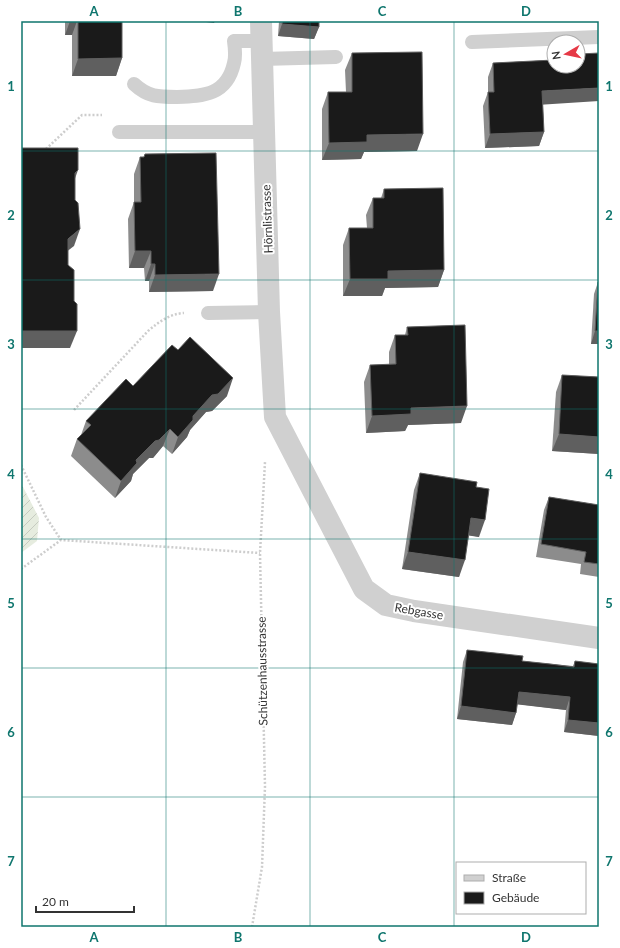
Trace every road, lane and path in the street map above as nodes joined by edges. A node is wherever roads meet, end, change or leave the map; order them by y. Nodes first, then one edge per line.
1 (599, 38) edge
2 (262, 40) edge
3 (472, 42) dead end
4 (336, 57) dead end
5 (134, 84) dead end
6 (119, 132) dead end
7 (264, 132) junction
8 (269, 312) junction
9 (208, 313) joint
10 (74, 410) dead end
11 (275, 417) joint
12 (265, 458) dead end
13 (21, 465) edge
14 (61, 540) junction
15 (260, 553) junction
16 (21, 569) edge
17 (599, 638) edge
18 (252, 927) edge

1 - 3 lane
2 - 4 lane
2 - 5 lane
2 - 7 street, Hörnlistrasse
6 - 7 lane
7 - 8 street, Hörnlistrasse
8 - 9 lane
8 - 11 street, Hörnlistrasse
9 - 10 path
11 - 17 street, Rebgasse
12 - 15 path, Schützenhausstrasse
13 - 14 path
14 - 15 path
14 - 16 path
15 - 18 path, Schützenhausstrasse

